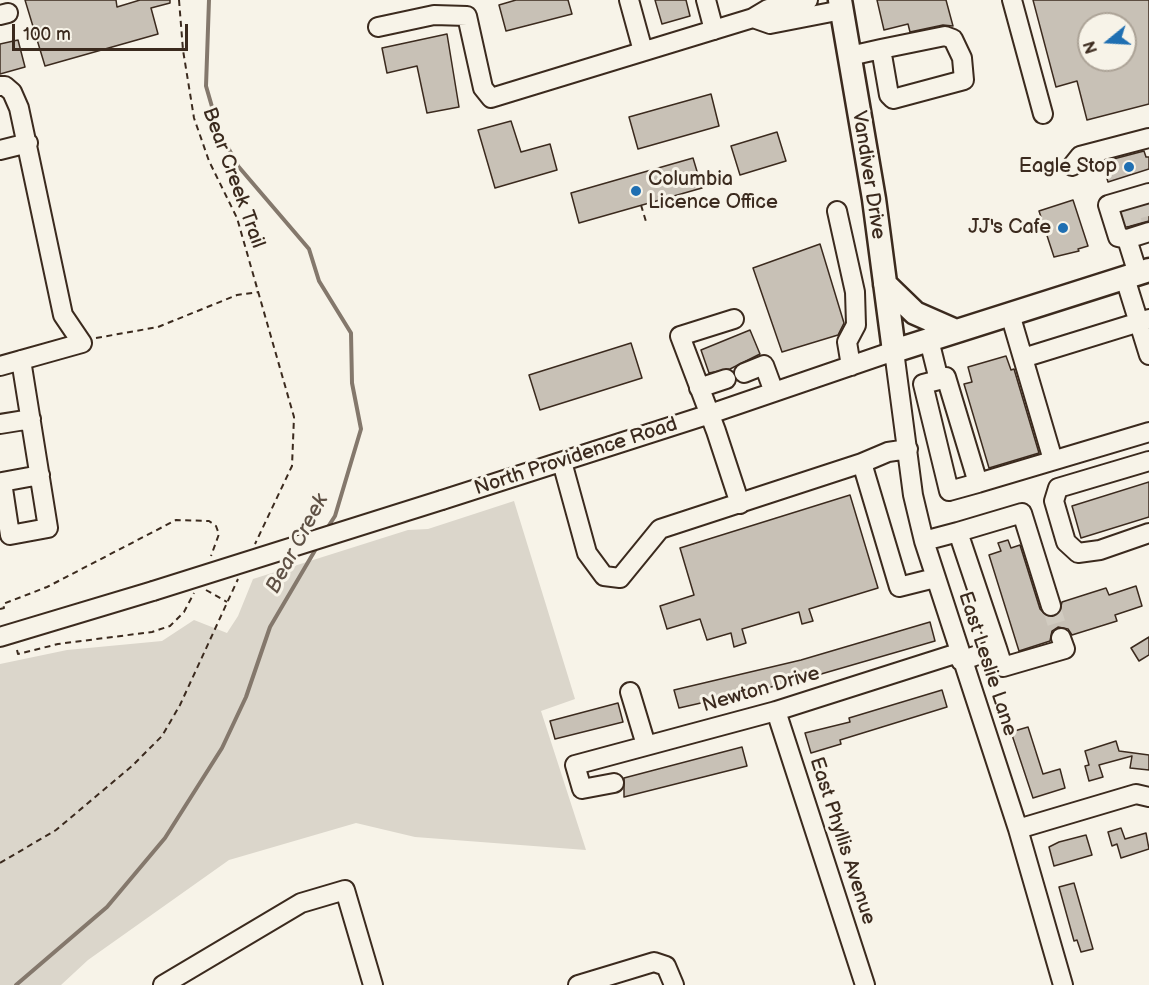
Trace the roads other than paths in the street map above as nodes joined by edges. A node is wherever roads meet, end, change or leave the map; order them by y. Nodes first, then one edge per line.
1 (629, 0) edge
2 (706, 0) edge
3 (808, 0) edge
4 (1012, 0) edge
5 (841, 5) edge
6 (753, 18) junction
7 (378, 27) dead end
8 (714, 30) junction
9 (881, 49) junction
10 (643, 51) junction
11 (849, 56) junction
12 (0, 86) edge
13 (1043, 114) dead end
14 (1149, 139) edge
15 (28, 143) junction
16 (0, 150) edge
17 (1072, 166) dead end
18 (1138, 199) edge
19 (837, 211) dead end
20 (1137, 234) edge
21 (1137, 274) edge
22 (885, 284) junction
23 (1010, 314) junction
24 (734, 319) dead end
25 (1144, 320) edge
26 (956, 331) junction
27 (928, 340) junction
28 (894, 351) junction
29 (1149, 355) edge
30 (1023, 358) junction
31 (21, 360) junction
32 (0, 366) edge
33 (851, 366) junction
34 (939, 380) junction
35 (699, 388) junction
36 (774, 392) junction
37 (710, 414) junction
38 (31, 419) junction
39 (0, 424) edge
40 (1149, 432) edge
41 (908, 449) junction
42 (1053, 460) junction
43 (1149, 461) edge
44 (562, 462) junction
45 (862, 463) junction
46 (40, 475) dead end
47 (978, 483) junction
48 (740, 504) junction
49 (958, 532) junction
50 (1149, 533) edge
51 (924, 541) junction
52 (935, 578) junction
53 (1051, 606) tunnel mouth
54 (0, 637) edge
55 (1061, 638) dead end
56 (997, 648) junction
57 (960, 657) junction
58 (630, 692) dead end
59 (776, 711) junction
60 (646, 745) junction
61 (614, 783) dead end
62 (1149, 797) edge
63 (1018, 829) junction
64 (163, 985) edge
65 (373, 985) edge
66 (578, 985) edge
67 (674, 985) edge
68 (865, 985) edge
69 (1063, 985) edge

1 - 10 street
2 - 8 street
3 - 6 street
4 - 13 street
5 - 6 street
5 - 11 main road, Vandiver Drive
6 - 8 street
7 - 10 street
8 - 10 street
9 - 9 street
9 - 11 street
11 - 22 main road, Vandiver Drive
12 - 15 street
14 - 17 street
15 - 16 street
15 - 31 street
18 - 20 street
19 - 33 street
20 - 21 street
21 - 23 main road, North Providence Road
21 - 25 street
22 - 26 main road
22 - 28 main road, Vandiver Drive
23 - 26 main road, North Providence Road
23 - 30 street
24 - 35 street
25 - 29 street
25 - 30 street
26 - 27 main road, North Providence Road
27 - 28 main road, North Providence Road
27 - 34 street
28 - 33 street, North Providence Road
28 - 41 street, East Leslie Lane
30 - 42 street
31 - 32 street
31 - 38 street
33 - 36 street, North Providence Road
34 - 47 street
34 - 47 street
35 - 36 street
35 - 37 street
36 - 37 street, North Providence Road
37 - 44 street, North Providence Road
37 - 48 street
38 - 39 street
38 - 46 street
40 - 42 street
41 - 45 street
41 - 51 street, East Leslie Lane
42 - 47 street
43 - 50 street
44 - 48 street
44 - 54 street, North Providence Road, bridge
45 - 48 street
45 - 52 street
49 - 51 street
49 - 53 street
49 - 56 street
51 - 52 street, East Leslie Lane
52 - 57 street, East Leslie Lane
55 - 56 street
56 - 57 street, Newton Drive
57 - 59 street, Newton Drive
57 - 63 street, East Leslie Lane
58 - 60 street
59 - 60 street, Newton Drive
59 - 68 street, East Phyllis Avenue
60 - 61 street, Newton Drive
62 - 63 street
63 - 69 street, East Leslie Lane
64 - 65 street
66 - 67 street

